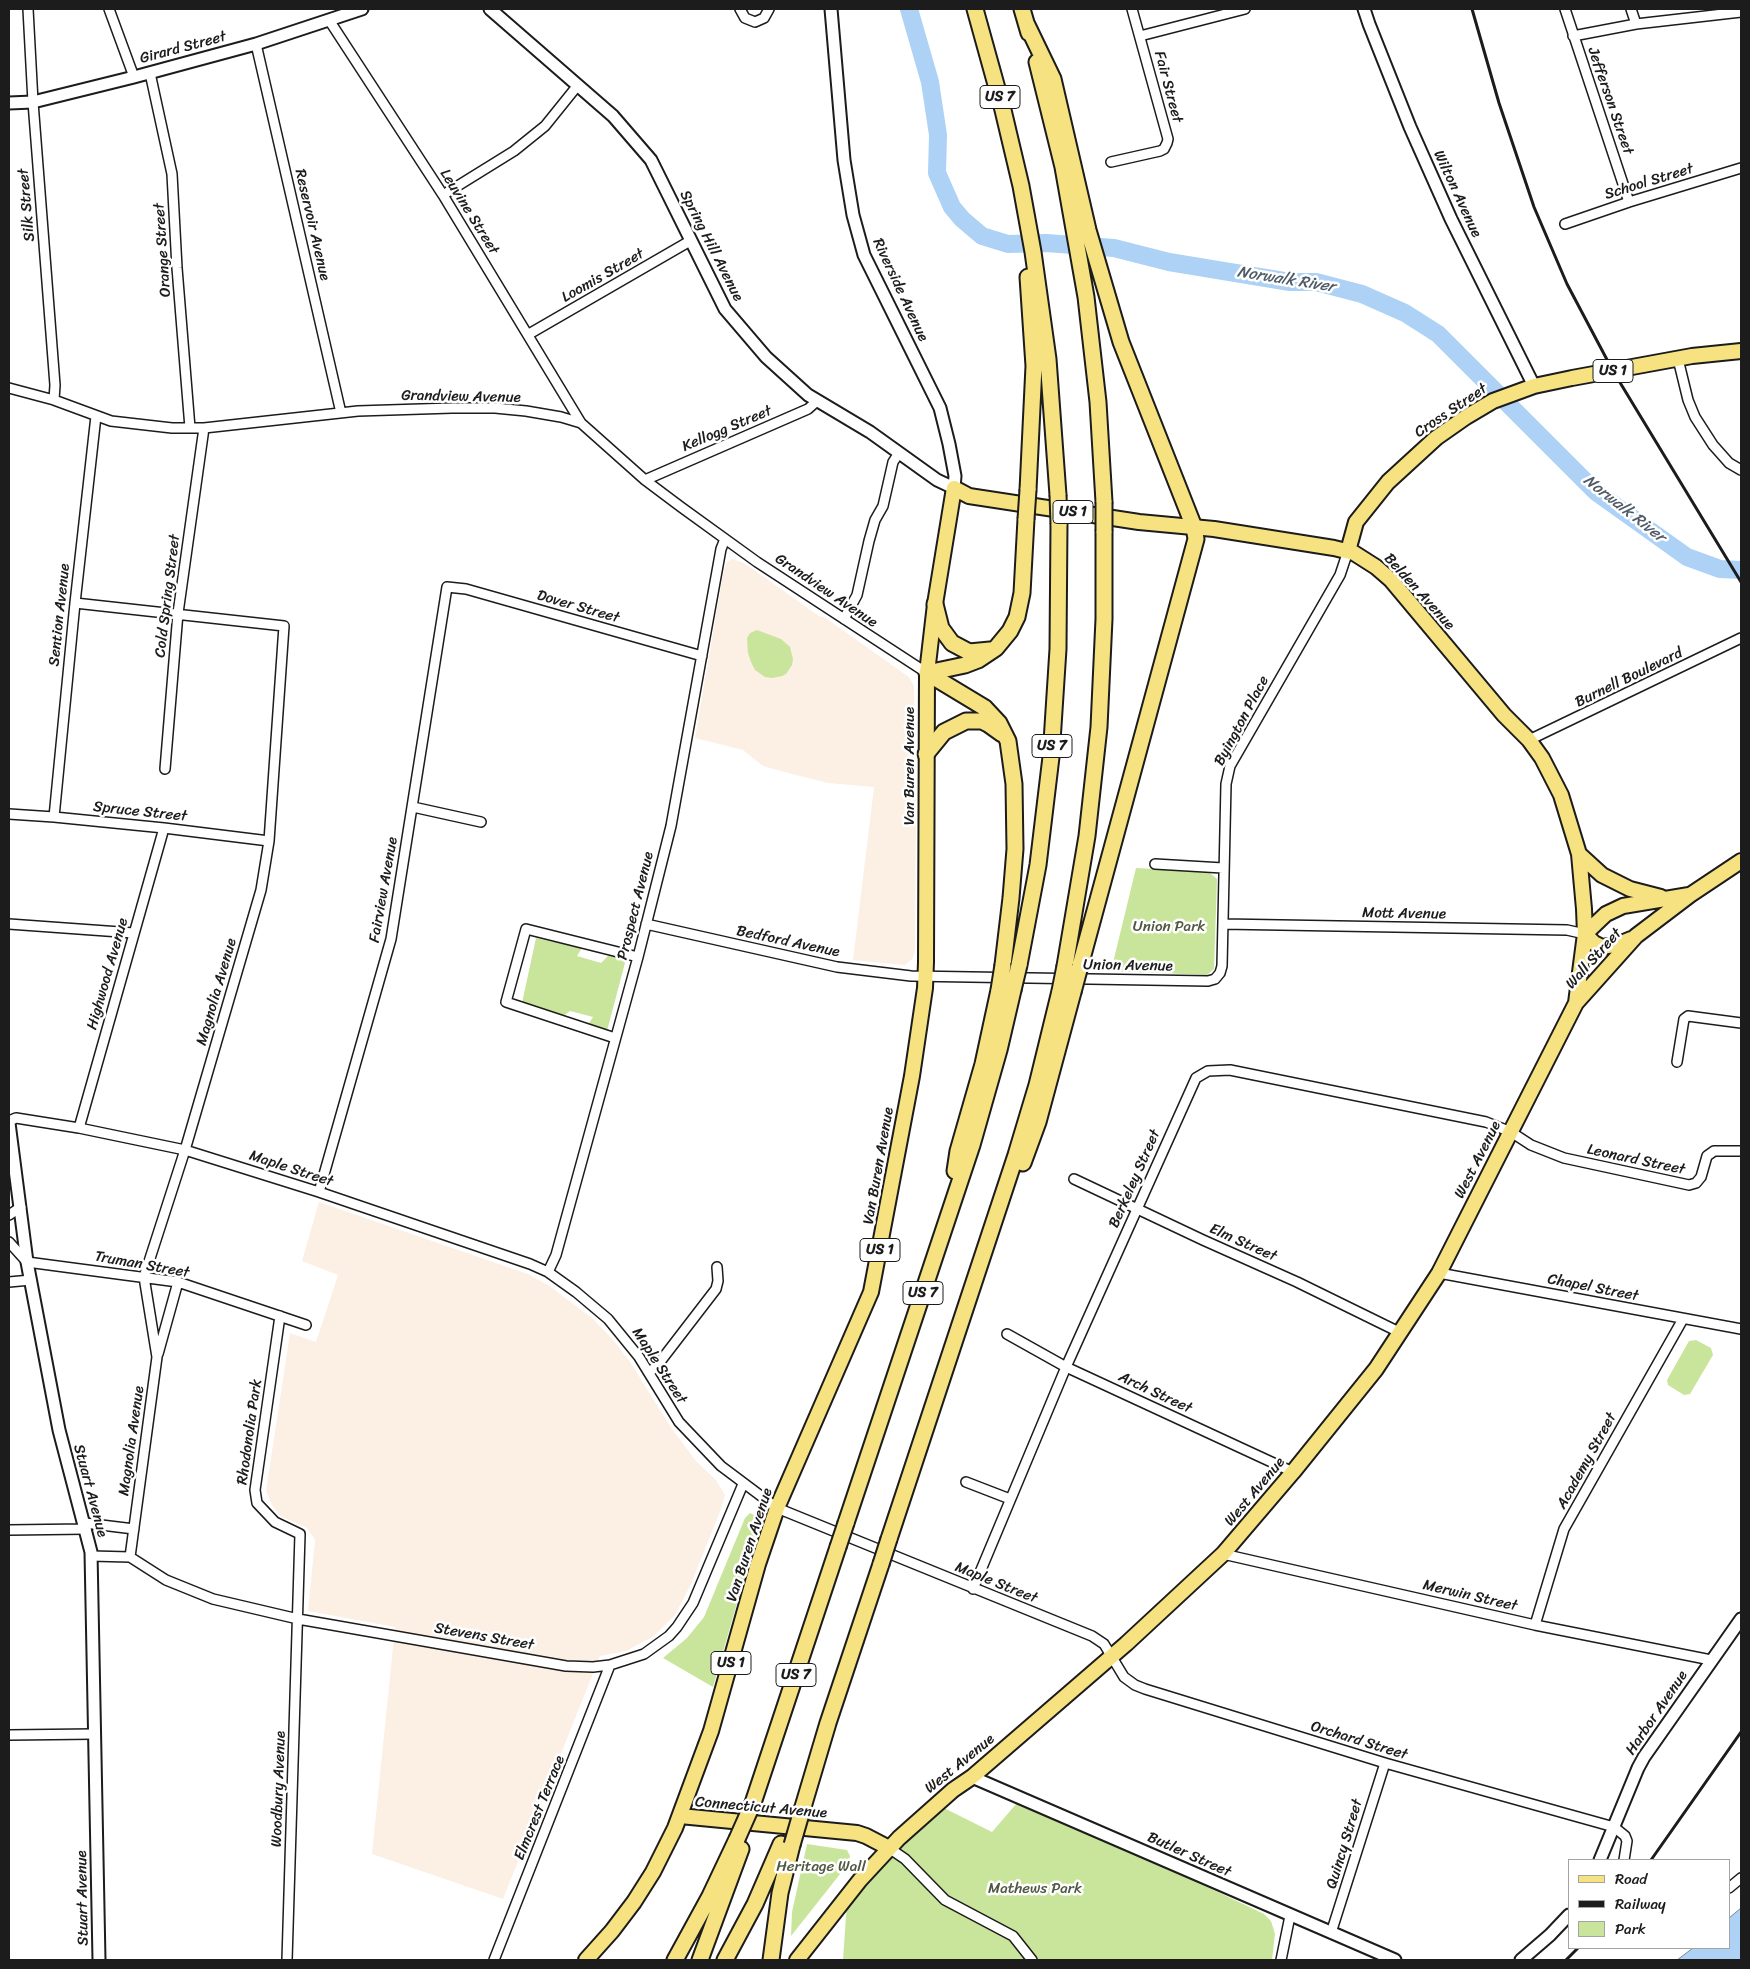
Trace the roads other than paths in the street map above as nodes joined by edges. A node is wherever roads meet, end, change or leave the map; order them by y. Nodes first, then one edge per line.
1 (28, 9) edge
2 (109, 9) edge
3 (362, 9) edge
4 (491, 9) edge
5 (740, 9) edge
6 (769, 9) edge
7 (831, 9) edge
8 (975, 9) edge
9 (1132, 9) edge
10 (1245, 9) edge
11 (1364, 9) edge
12 (1565, 9) edge
13 (1631, 9) edge
14 (1739, 11) edge
15 (1024, 16) edge
16 (329, 20) junction
17 (1636, 24) junction
18 (1140, 36) junction
19 (1573, 36) junction
20 (256, 44) junction
21 (150, 73) junction
22 (134, 77) junction
23 (578, 85) junction
24 (32, 102) junction
25 (9, 103) edge
26 (1111, 162) dead end
27 (1741, 168) edge
28 (1074, 193) junction
29 (443, 195) junction
30 (1629, 202) junction
31 (1565, 224) dead end
32 (690, 241) junction
33 (1033, 286) junction
34 (529, 334) junction
35 (1741, 351) edge
36 (1678, 359) junction
37 (1534, 386) junction
38 (9, 388) edge
39 (54, 400) junction
40 (817, 401) junction
41 (342, 413) junction
42 (96, 416) junction
43 (581, 423) junction
44 (190, 428) junction
45 (204, 428) junction
46 (900, 453) junction
47 (1741, 470) edge
48 (645, 480) junction
49 (954, 488) junction
50 (1194, 527) junction
51 (725, 539) junction
52 (1348, 551) junction
53 (447, 587) joint
54 (74, 603) junction
55 (935, 604) junction
56 (178, 613) junction
57 (844, 620) junction
58 (1741, 638) edge
59 (996, 648) junction
60 (702, 656) junction
61 (927, 673) junction
62 (1528, 740) junction
63 (1008, 741) junction
64 (926, 754) junction
65 (164, 769) dead end
66 (413, 807) junction
67 (9, 814) edge
68 (54, 817) junction
69 (482, 822) dead end
70 (164, 828) junction
71 (269, 841) junction
72 (1579, 854) junction
73 (1741, 861) edge
74 (1155, 864) dead end
75 (1223, 868) junction
76 (1690, 895) junction
77 (1664, 898) junction
78 (9, 924) edge
79 (646, 924) junction
80 (1223, 924) junction
81 (134, 933) junction
82 (1585, 934) junction
83 (1636, 936) junction
84 (638, 957) junction
85 (1073, 966) junction
86 (926, 976) junction
87 (1040, 978) joint
88 (1215, 979) joint
89 (1006, 990) junction
90 (1576, 1003) junction
91 (1741, 1023) edge
92 (615, 1038) junction
93 (1676, 1062) dead end
94 (9, 1122) edge
95 (79, 1128) junction
96 (1511, 1132) junction
97 (184, 1150) junction
98 (1741, 1151) edge
99 (1074, 1179) dead end
100 (319, 1192) junction
101 (21, 1207) junction
102 (1137, 1209) junction
103 (9, 1215) edge
104 (9, 1242) edge
105 (27, 1262) junction
106 (717, 1267) dead end
107 (548, 1272) junction
108 (1439, 1273) junction
109 (144, 1277) junction
110 (31, 1280) junction
111 (9, 1282) edge
112 (178, 1282) junction
113 (280, 1316) junction
114 (1683, 1319) junction
115 (306, 1325) dead end
116 (1741, 1330) edge
117 (1401, 1333) junction
118 (1006, 1334) dead end
119 (157, 1357) junction
120 (1066, 1367) junction
121 (649, 1372) junction
122 (1294, 1472) junction
123 (966, 1482) dead end
124 (743, 1484) junction
125 (1010, 1499) junction
126 (777, 1508) junction
127 (86, 1526) junction
128 (134, 1529) junction
129 (9, 1530) edge
130 (1223, 1554) junction
131 (91, 1556) junction
132 (130, 1557) junction
133 (973, 1589) junction
134 (298, 1619) junction
135 (1741, 1619) edge
136 (1535, 1625) junction
137 (1111, 1656) junction
138 (1711, 1660) junction
139 (610, 1665) junction
140 (94, 1734) junction
141 (9, 1735) edge
142 (1385, 1763) junction
143 (972, 1777) junction
144 (680, 1816) junction
145 (1614, 1827) junction
146 (740, 1839) junction
147 (787, 1844) junction
148 (889, 1848) junction
149 (1600, 1859) edge
150 (1624, 1859) edge
151 (1741, 1878) edge
152 (1730, 1887) edge
153 (1290, 1916) junction
154 (1568, 1916) edge
155 (1331, 1932) junction
156 (774, 1958) edge
157 (99, 1960) edge
158 (287, 1960) edge
159 (494, 1960) edge
160 (586, 1960) edge
161 (674, 1960) edge
162 (698, 1960) edge
163 (725, 1960) edge
164 (797, 1960) edge
165 (1032, 1960) edge
166 (1280, 1960) edge
167 (1395, 1960) edge
168 (1521, 1960) edge

1 - 24 street, Silk Street
2 - 22 street
3 - 16 street, Girard Street
4 - 23 street, Spring Hill Avenue
5 - 6 street
7 - 49 street, Riverside Avenue
8 - 33 highway, US 7
9 - 18 street, Fair Street
10 - 18 street
11 - 37 street, Wilton Avenue
12 - 19 street, Jefferson Street
13 - 17 street
14 - 17 street
15 - 28 highway, US 7
16 - 20 street, Girard Street
16 - 29 street, Leuvine Street
17 - 19 street
18 - 26 street, Fair Street
19 - 30 street, Jefferson Street
20 - 21 street, Girard Street
20 - 41 street, Reservoir Avenue
21 - 22 street, Girard Street
21 - 44 street, Orange Street
22 - 24 street, Girard Street
23 - 29 street
23 - 32 street, Spring Hill Avenue
24 - 25 street, Girard Street
24 - 39 street, Silk Street
27 - 30 street, School Street
28 - 50 highway
28 - 85 highway, US 7, bridge
29 - 34 street, Leuvine Street
30 - 31 street, School Street
32 - 34 street, Loomis Street
32 - 40 street, Spring Hill Avenue
33 - 59 highway, bridge
33 - 89 highway, US 7, bridge
34 - 43 street, Leuvine Street
35 - 36 main road, Cross Street / US 1
36 - 37 main road, Cross Street / US 1
36 - 47 street
37 - 52 main road, Cross Street / US 1
38 - 39 street, Grandview Avenue
39 - 42 street, Grandview Avenue
40 - 46 street, Spring Hill Avenue
40 - 48 street, Kellogg Street
41 - 43 street, Grandview Avenue
41 - 45 street, Grandview Avenue
42 - 44 street, Grandview Avenue
42 - 54 street, Sention Avenue
43 - 48 street, Grandview Avenue
44 - 45 street, Grandview Avenue
45 - 56 street, Cold Spring Street
46 - 49 street, Spring Hill Avenue
46 - 57 street
48 - 51 street, Grandview Avenue
49 - 50 main road, Belden Avenue / US 1
49 - 55 main road, Van Buren Avenue / US 1
50 - 52 main road, Belden Avenue / US 1
50 - 85 highway
51 - 57 street, Grandview Avenue
51 - 60 street, Prospect Avenue
52 - 62 main road, Belden Avenue
52 - 75 street, Byington Place
53 - 60 street, Dover Street
53 - 66 street, Fairview Avenue
54 - 56 street
54 - 68 street, Sention Avenue
55 - 59 highway
55 - 61 main road, Van Buren Avenue / US 1
56 - 65 street, Cold Spring Street
56 - 71 street, Magnolia Avenue
57 - 61 street, Grandview Avenue
58 - 62 street, Burnell Boulevard
59 - 61 highway
60 - 79 street, Prospect Avenue
61 - 63 highway
61 - 64 main road, Van Buren Avenue / US 1
62 - 72 main road, Belden Avenue
63 - 64 highway
63 - 89 highway, bridge
64 - 86 main road, Van Buren Avenue / US 1
66 - 69 street
66 - 100 street, Fairview Avenue
67 - 68 street, Spruce Street
68 - 70 street, Spruce Street
70 - 71 street, Spruce Street
70 - 81 street, Highwood Avenue
71 - 97 street, Magnolia Avenue
72 - 77 main road, Wall Street
72 - 82 main road, Belden Avenue
73 - 76 main road, Wall Street
74 - 75 street
75 - 80 street, Byington Place
76 - 77 main road, Wall Street
76 - 83 main road, Wall Street
77 - 82 main road, Wall Street
78 - 81 street
79 - 84 street, Prospect Avenue
79 - 86 street, Bedford Avenue
80 - 82 street, Mott Avenue
80 - 88 street, Byington Place
81 - 95 street, Highwood Avenue
82 - 83 main road, Wall Street
82 - 90 main road, West Avenue
83 - 90 main road, Wall Street
84 - 92 street, Prospect Avenue
84 - 92 street
85 - 147 highway, US 7, bridge
86 - 87 street, Bedford Avenue
86 - 126 main road, Van Buren Avenue / US 1
87 - 88 street, Union Avenue
89 - 146 highway, US 7, bridge
90 - 96 main road, West Avenue
91 - 93 street
92 - 107 street, Prospect Avenue
94 - 95 street, Maple Street
94 - 101 street, Stuart Avenue
95 - 97 street, Maple Street
96 - 98 street, Leonard Street
96 - 102 street, Berkeley Street
96 - 108 main road, West Avenue
97 - 100 street, Maple Street
97 - 109 street, Magnolia Avenue
99 - 102 street, Elm Street
100 - 107 street, Maple Street
101 - 103 street
101 - 105 street, Stuart Avenue
102 - 117 street, Elm Street
102 - 120 street, Berkeley Street
104 - 105 street
105 - 109 street, Truman Street
105 - 110 street, Stuart Avenue
106 - 121 street
107 - 121 street, Maple Street
108 - 114 street, Chapel Street
108 - 117 main road, West Avenue
109 - 112 street, Truman Street
109 - 119 street, Magnolia Avenue
110 - 111 street
110 - 127 street, Stuart Avenue
112 - 113 street, Truman Street
112 - 119 street, Magnolia Avenue
113 - 115 street, Truman Street
113 - 134 street, Rhodonolia Park
114 - 116 street, Chapel Street
114 - 136 street, Academy Street
117 - 122 main road, West Avenue
118 - 120 street, Arch Street
119 - 128 street, Magnolia Avenue
120 - 122 street, Arch Street
120 - 125 street, Berkeley Street
121 - 124 street, Maple Street
122 - 130 main road, West Avenue
123 - 125 street
124 - 126 street, Maple Street
124 - 139 street, Stevens Street
125 - 133 street, Berkeley Street
126 - 133 street, Maple Street
126 - 144 main road, Van Buren Avenue / US 1
127 - 128 street
127 - 129 street
127 - 131 street, Stuart Avenue
128 - 132 street
130 - 136 street, Merwin Street
130 - 137 main road, West Avenue
131 - 132 street
131 - 140 street, Stuart Avenue
132 - 134 street, Stevens Street
133 - 137 street, Maple Street
134 - 139 street, Stevens Street
134 - 158 street, Woodbury Avenue
135 - 138 street, Harbor Avenue
136 - 138 street, Merwin Street
137 - 142 street, Orchard Street
137 - 143 main road, West Avenue
138 - 145 street, Harbor Avenue
139 - 159 street, Elmcrest Terrace
140 - 141 street
140 - 157 street, Stuart Avenue
142 - 145 street, Orchard Street
142 - 155 street, Quincy Street
143 - 148 main road, West Avenue
143 - 153 street, Butler Street
144 - 148 main road, Connecticut Avenue
144 - 160 main road, Connecticut Avenue / US 1
145 - 149 street, Harbor Avenue
145 - 150 street
146 - 161 highway
146 - 162 highway
147 - 156 highway
147 - 163 highway
148 - 164 main road, West Avenue
148 - 165 street
151 - 152 street
153 - 155 street, Butler Street
153 - 166 street
154 - 168 street
155 - 167 street, Butler Street

